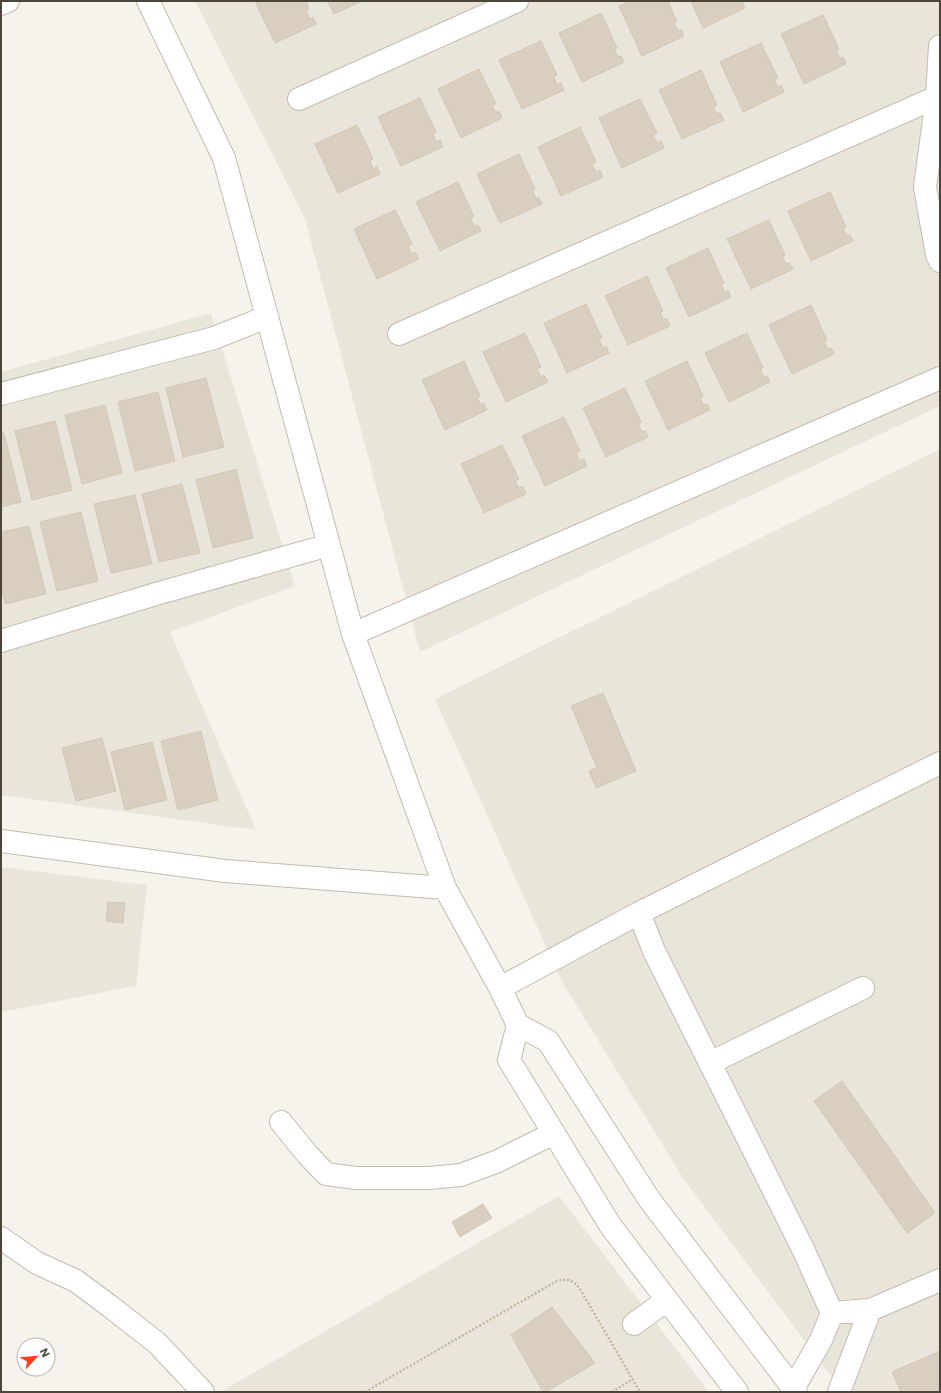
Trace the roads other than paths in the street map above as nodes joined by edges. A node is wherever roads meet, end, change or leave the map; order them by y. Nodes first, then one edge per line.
1 (8, 1) edge
2 (148, 1) edge
3 (517, 1) edge
4 (1, 4) edge
5 (940, 46) edge
6 (937, 97) junction
7 (299, 99) dead end
8 (940, 261) edge
9 (267, 317) junction
10 (399, 334) dead end
11 (940, 378) edge
12 (1, 394) edge
13 (329, 545) junction
14 (353, 634) junction
15 (1, 641) edge
16 (940, 763) edge
17 (1, 841) edge
18 (445, 888) junction
19 (639, 913) junction
20 (500, 988) junction
21 (863, 988) dead end
22 (518, 1025) junction
23 (710, 1063) junction
24 (281, 1122) dead end
25 (554, 1133) junction
26 (1, 1238) edge
27 (940, 1280) edge
28 (667, 1300) junction
29 (870, 1310) junction
30 (832, 1313) junction
31 (634, 1324) dead end
32 (795, 1390) edge
33 (203, 1392) edge
34 (737, 1392) edge
35 (839, 1392) edge

1 - 4 street
2 - 9 street
3 - 7 street
5 - 6 street
6 - 8 street
6 - 10 street
9 - 12 street
9 - 13 street
11 - 14 street
13 - 14 street
13 - 15 street
14 - 18 street
16 - 19 street
17 - 18 street
18 - 20 street
19 - 20 street
19 - 23 street
20 - 22 street
21 - 23 street
22 - 25 street
22 - 32 street
23 - 30 street
24 - 25 street
25 - 28 street
26 - 33 street
27 - 29 street
28 - 31 street
28 - 34 street
29 - 30 street
29 - 35 street
30 - 32 street

